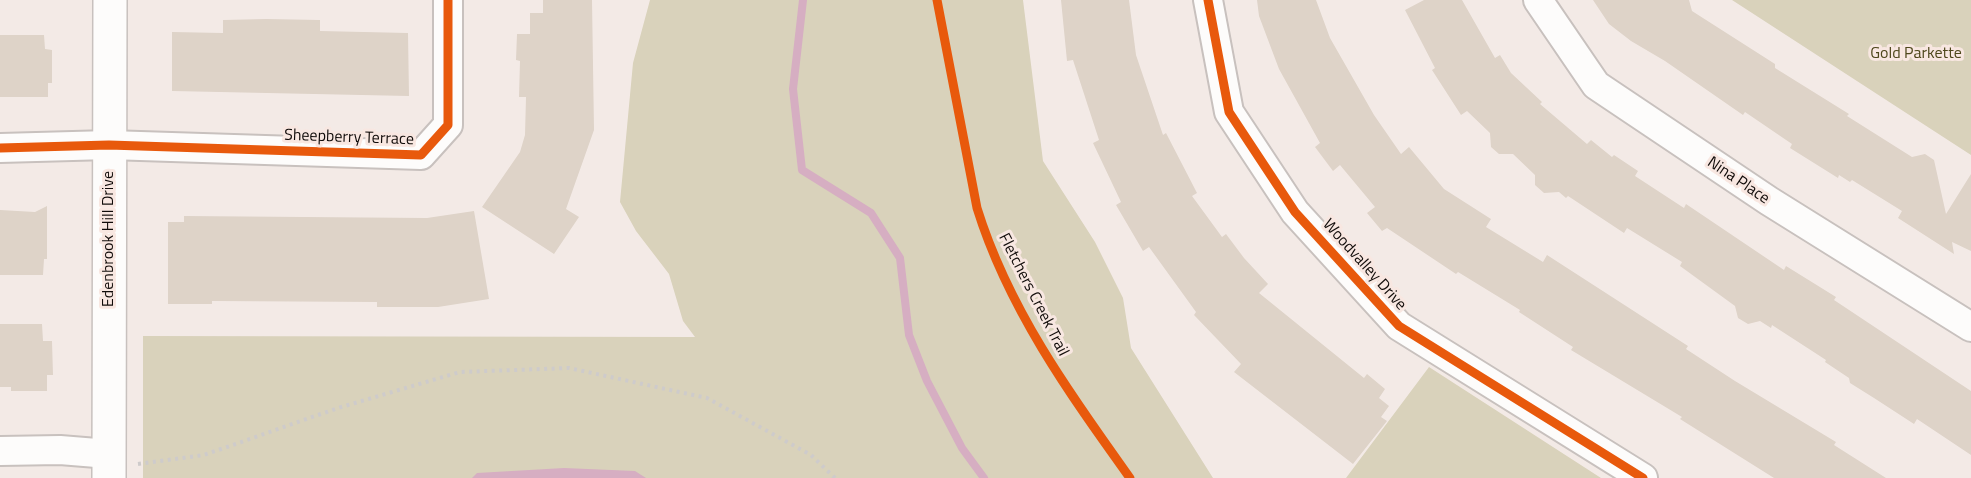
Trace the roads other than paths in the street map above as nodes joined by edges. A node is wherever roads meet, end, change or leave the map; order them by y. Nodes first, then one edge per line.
1 (110, 0) edge
2 (448, 0) edge
3 (1208, 0) edge
4 (1538, 0) edge
5 (109, 145) junction
6 (0, 148) edge
7 (1971, 327) edge
8 (0, 451) edge
9 (109, 466) edge
10 (1643, 478) edge

1 - 5 street, Edenbrook Hill Drive
2 - 5 street, Sheepberry Terrace
3 - 10 street, Woodvalley Drive
4 - 7 street, Nina Place
5 - 6 street, Sheepberry Terrace
5 - 9 street, Edenbrook Hill Drive
8 - 9 street

